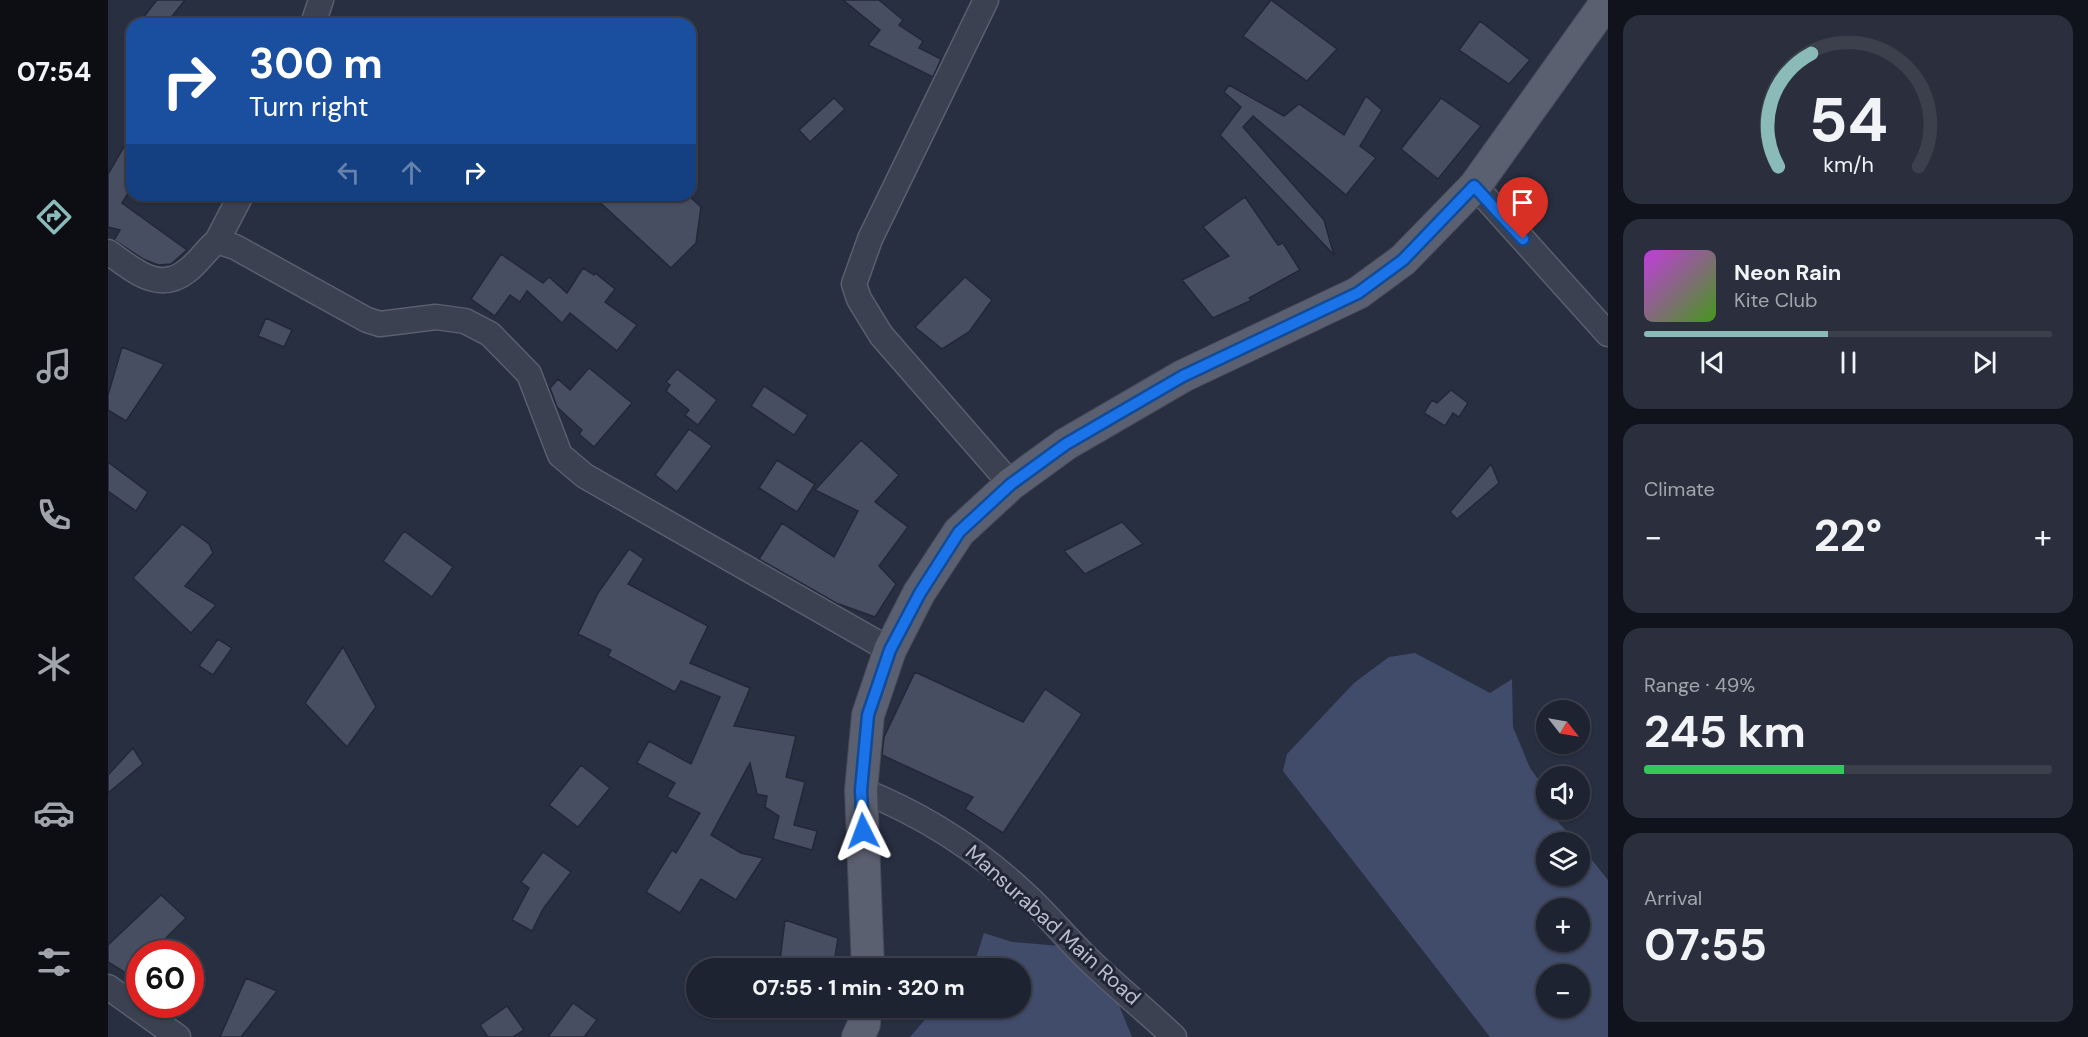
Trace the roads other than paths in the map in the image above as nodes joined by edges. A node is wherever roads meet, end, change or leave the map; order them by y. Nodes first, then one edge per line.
1 (321, 0) edge
2 (986, 0) edge
3 (1608, 0) edge
4 (315, 18) edge
5 (1474, 186) junction
6 (238, 201) edge
7 (217, 241) junction
8 (108, 252) edge
9 (1608, 334) edge
10 (1011, 484) junction
11 (890, 650) junction
12 (861, 790) junction
13 (868, 958) edge
14 (108, 987) edge
15 (864, 1018) edge
16 (178, 1037) edge
17 (858, 1037) edge
18 (1174, 1037) edge

1 - 4 street
2 - 10 street
3 - 5 main road
5 - 9 street
5 - 10 main road
6 - 7 street
7 - 8 street
7 - 11 street
10 - 11 main road
11 - 12 main road
12 - 13 main road
12 - 18 street, Mansurabad Main Road
14 - 16 street
15 - 17 main road

